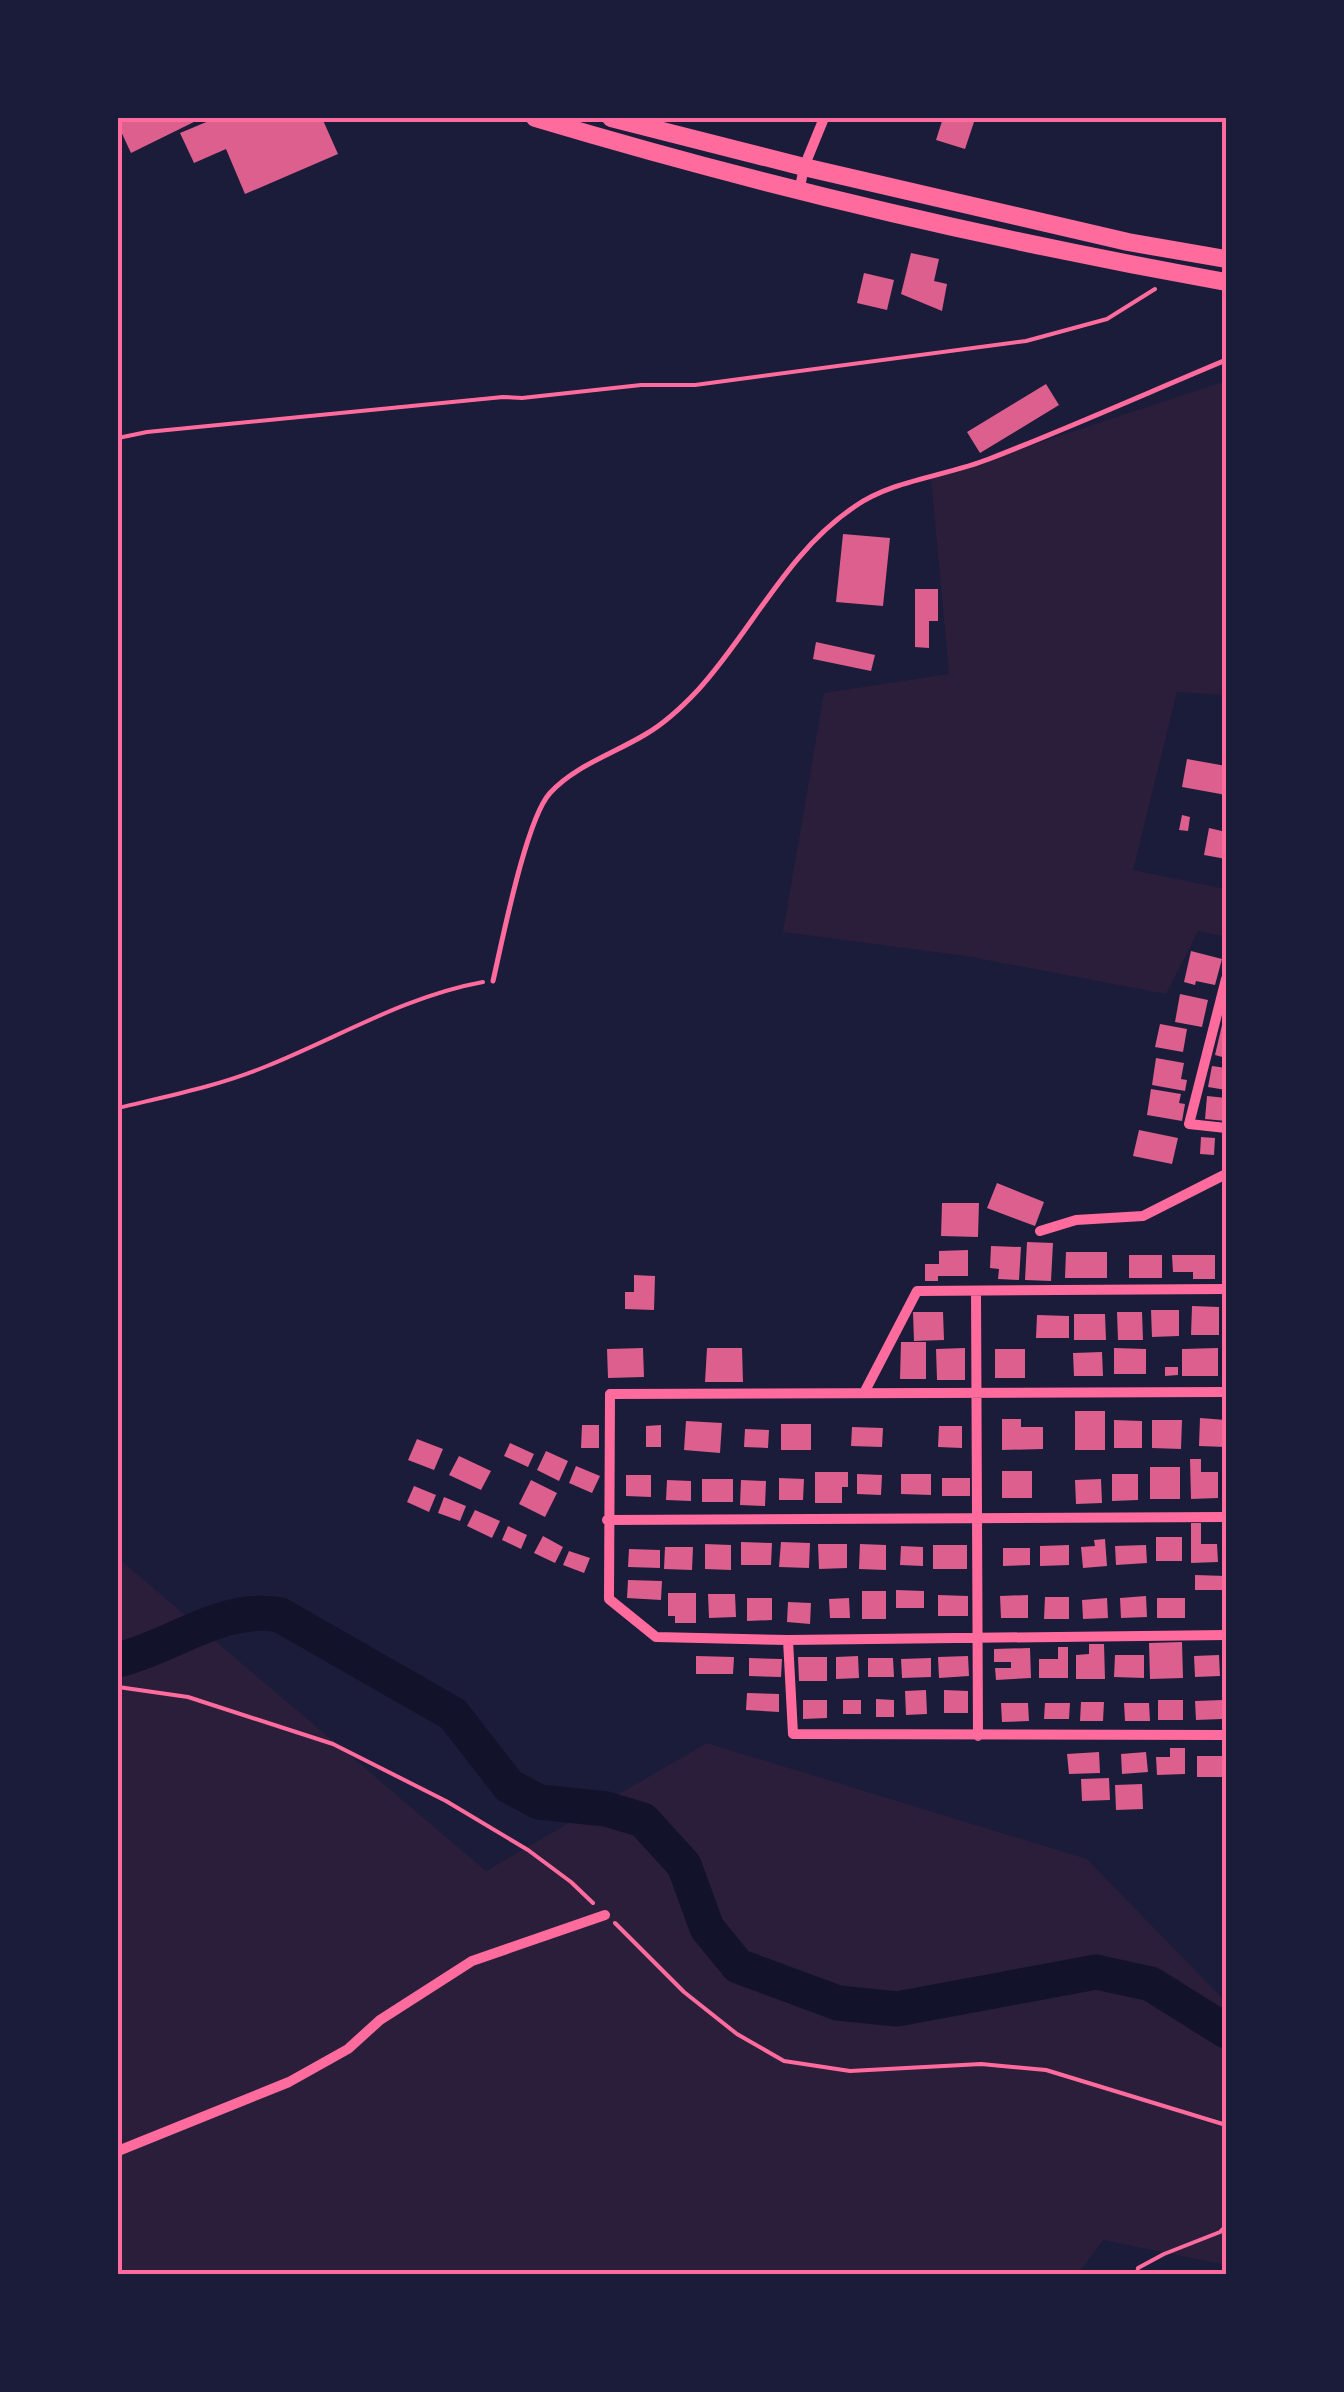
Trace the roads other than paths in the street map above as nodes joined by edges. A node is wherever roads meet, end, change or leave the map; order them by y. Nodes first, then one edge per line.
1 (536, 118) edge
2 (612, 118) edge
3 (824, 118) edge
4 (804, 167) junction
5 (798, 192) junction
6 (1226, 260) edge
7 (1226, 282) edge
8 (1226, 360) edge
9 (1226, 979) edge
10 (492, 980) road end
11 (1226, 1128) edge
12 (1226, 1174) edge
13 (1040, 1231) dead end
14 (1226, 1289) edge
15 (976, 1292) junction
16 (865, 1391) junction
17 (1226, 1392) edge
18 (977, 1393) junction
19 (1226, 1517) edge
20 (976, 1518) junction
21 (607, 1520) junction
22 (1226, 1635) edge
23 (978, 1638) junction
24 (788, 1640) junction
25 (1226, 1735) edge
26 (978, 1736) junction
27 (605, 1915) road end
28 (118, 2151) edge

1 - 5 highway
2 - 4 highway
3 - 4 street
4 - 5 street
4 - 6 highway
5 - 7 highway
8 - 10 lane
9 - 11 street
12 - 13 street
14 - 15 street
15 - 16 street
15 - 18 street
16 - 18 street
16 - 21 street
17 - 18 street
18 - 20 street
19 - 20 street
20 - 21 street
20 - 23 street
21 - 24 street
22 - 23 street
23 - 24 street
23 - 26 street
24 - 26 street
25 - 26 street
27 - 28 street

